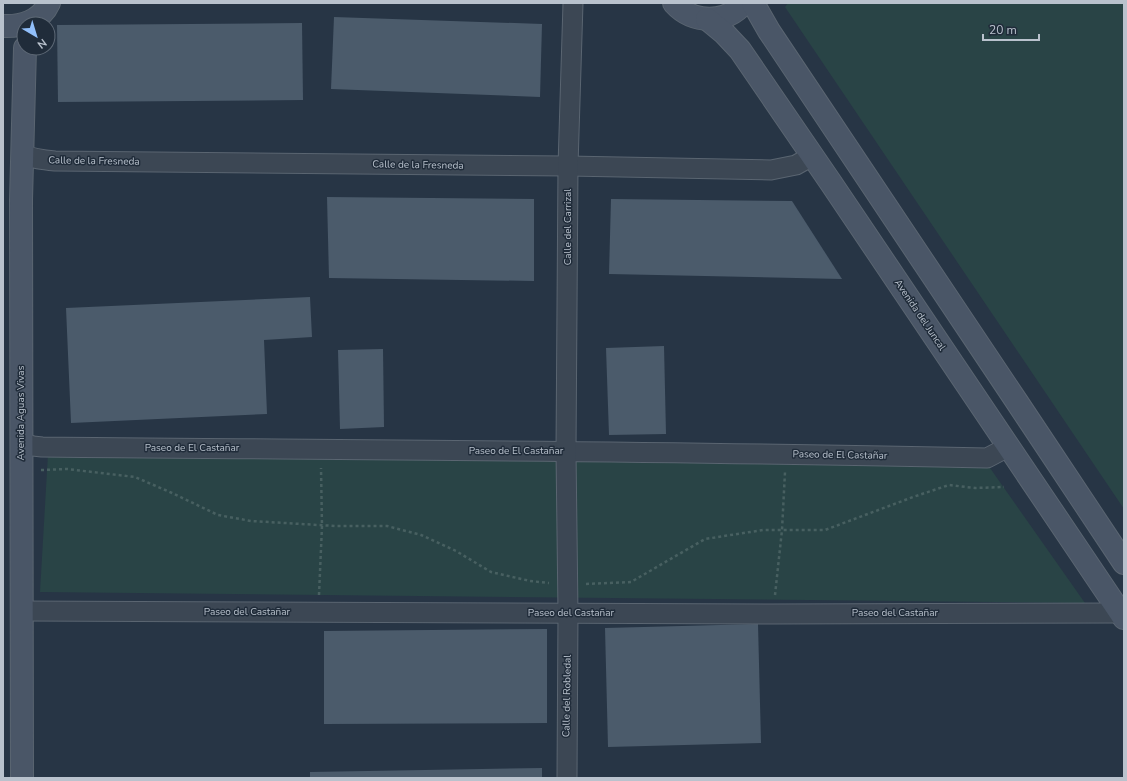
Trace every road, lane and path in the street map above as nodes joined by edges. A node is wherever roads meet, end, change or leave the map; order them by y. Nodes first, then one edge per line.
1 (573, 3) edge
2 (674, 3) edge
3 (744, 3) edge
4 (753, 3) edge
5 (51, 4) edge
6 (39, 16) edge
7 (707, 19) junction
8 (3, 26) edge
9 (16, 26) edge
10 (24, 56) edge
11 (22, 154) junction
12 (812, 156) junction
13 (568, 166) junction
14 (22, 443) junction
15 (1008, 447) junction
16 (321, 449) junction
17 (566, 451) junction
18 (786, 454) junction
19 (21, 471) junction
20 (1004, 487) dead end
21 (322, 526) junction
22 (782, 530) junction
23 (1124, 563) edge
24 (568, 584) junction
25 (22, 611) junction
26 (319, 612) junction
27 (568, 613) junction
28 (773, 614) junction
29 (1122, 616) edge
30 (22, 778) edge
31 (566, 778) edge

1 - 13 street, Calle del Carrizal
2 - 7 street
3 - 7 street
4 - 23 street
5 - 6 street
7 - 12 street, Avenida del Juncal
8 - 9 street
10 - 11 street, Avenida Aguas Vivas
11 - 13 street, Calle de la Fresneda
11 - 14 street, Avenida Aguas Vivas
12 - 13 street, Calle de la Fresneda
12 - 15 street, Avenida del Juncal
13 - 17 street, Calle del Carrizal
14 - 16 street, Paseo de El Castañar
14 - 19 street, Avenida Aguas Vivas
15 - 18 street, Paseo de El Castañar
15 - 29 street, Avenida del Juncal
16 - 17 street, Paseo de El Castañar
16 - 21 path
17 - 18 street, Paseo de El Castañar
17 - 24 street, Calle del Carrizal
18 - 22 path
19 - 21 path
19 - 25 street, Avenida Aguas Vivas
20 - 22 path
21 - 24 path
21 - 26 path
22 - 24 path
22 - 28 path
24 - 27 street, Calle del Robledal
25 - 26 street, Paseo del Castañar
25 - 30 street, Avenida Aguas Vivas
26 - 27 street, Paseo del Castañar
27 - 28 street, Paseo del Castañar
27 - 31 street, Calle del Robledal
28 - 29 street, Paseo del Castañar

